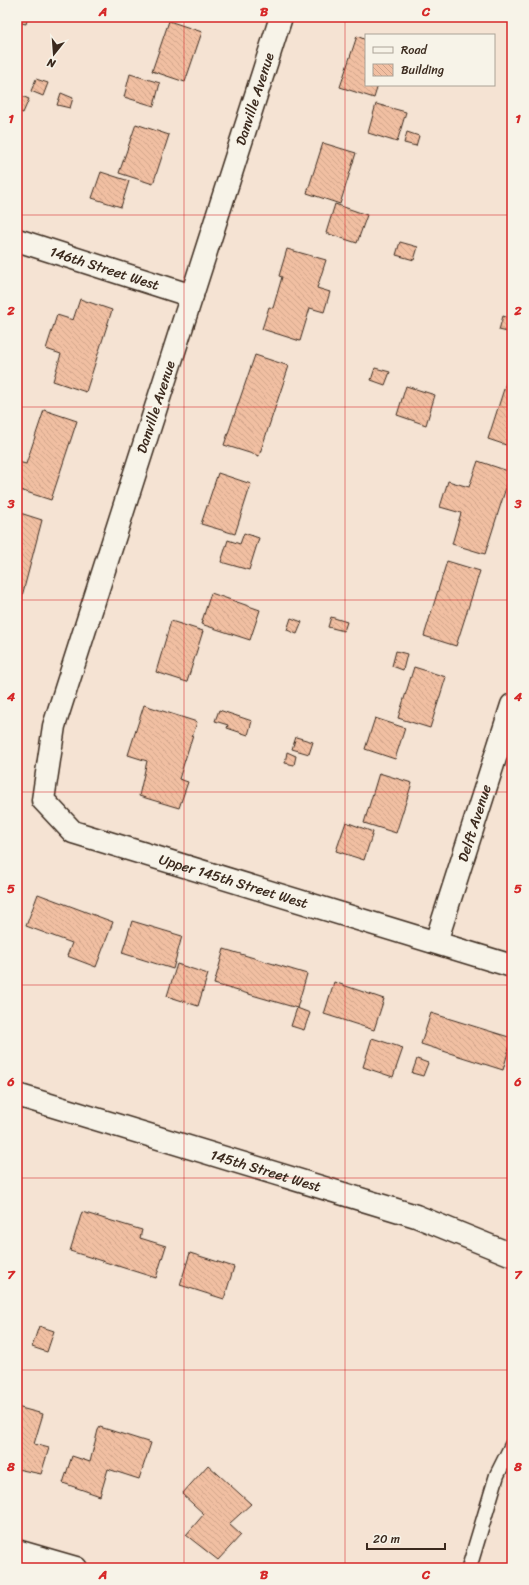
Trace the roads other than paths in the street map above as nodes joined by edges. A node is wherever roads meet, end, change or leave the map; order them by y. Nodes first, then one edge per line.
1 (281, 17) edge
2 (17, 240) edge
3 (192, 296) junction
4 (512, 705) edge
5 (43, 800) joint
6 (436, 942) junction
7 (512, 966) edge
8 (17, 1095) edge
9 (512, 1255) edge
10 (512, 1445) edge
11 (17, 1551) edge
12 (76, 1568) edge
13 (469, 1568) edge

1 - 3 street, Danville Avenue
2 - 3 street, 146th Street West
3 - 5 street, Danville Avenue
4 - 6 street, Delft Avenue
5 - 6 street, Upper 145th Street West
6 - 7 street, Upper 145th Street West
8 - 9 street, 145th Street West
10 - 13 lane
11 - 12 street

